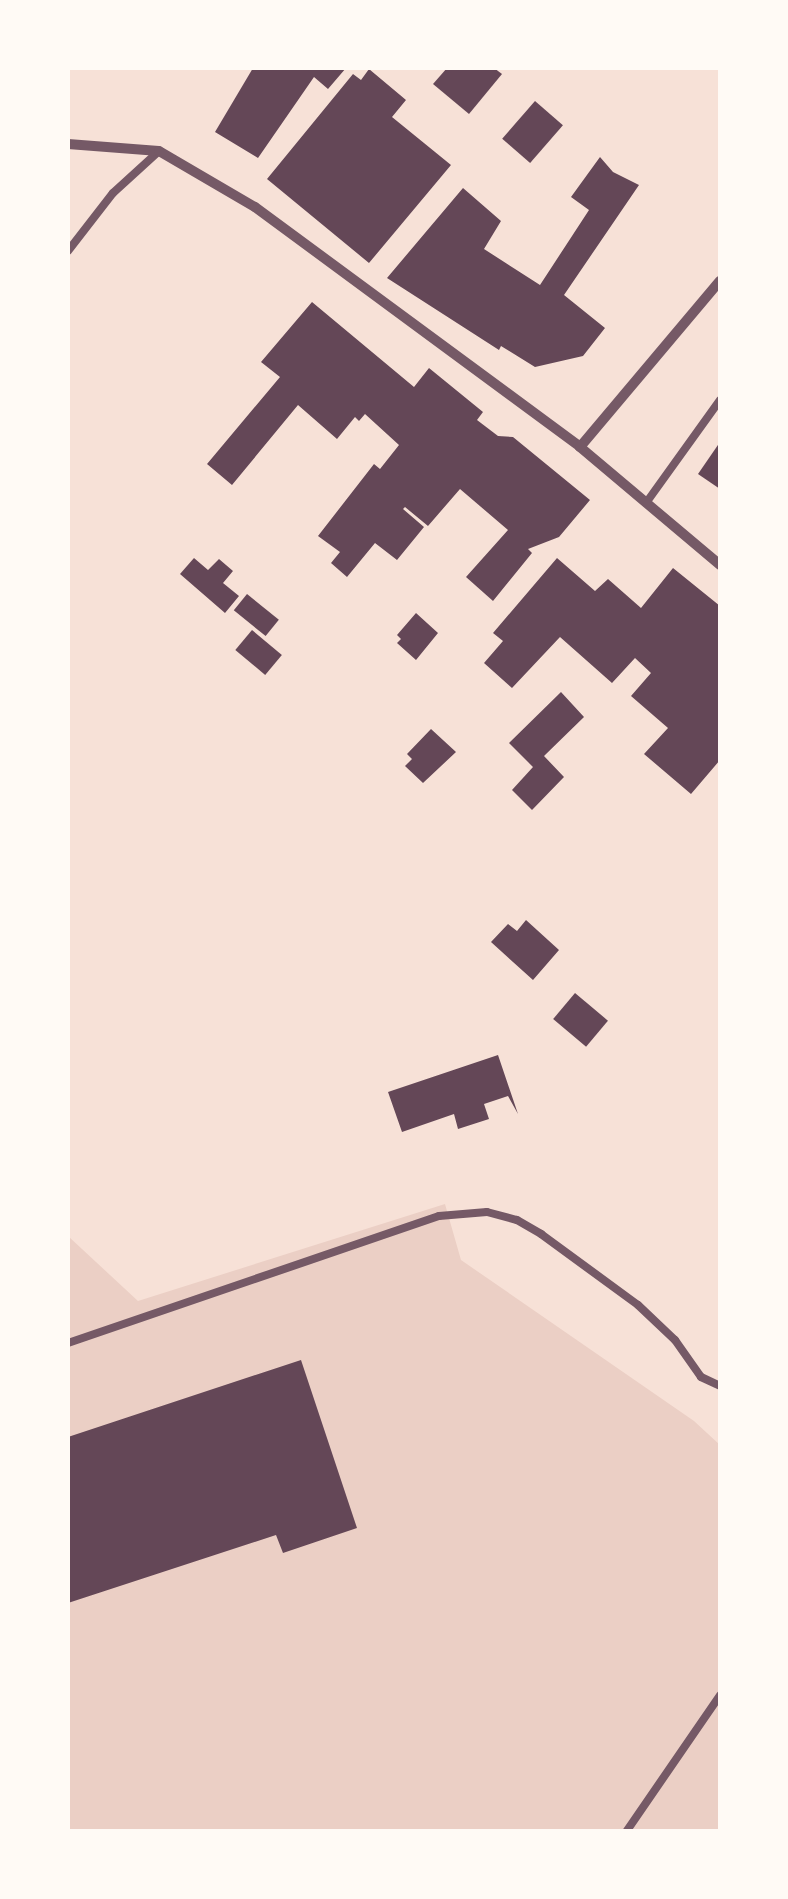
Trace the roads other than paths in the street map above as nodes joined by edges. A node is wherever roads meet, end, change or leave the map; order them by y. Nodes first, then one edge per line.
1 (68, 144) edge
2 (159, 152) junction
3 (68, 251) edge
4 (720, 281) edge
5 (720, 400) edge
6 (580, 447) junction
7 (646, 502) junction
8 (720, 566) edge
9 (68, 1343) edge
10 (720, 1386) edge
11 (720, 1695) edge
12 (626, 1832) edge

1 - 2 street
2 - 3 lane
2 - 6 street
4 - 6 street
5 - 7 lane
6 - 7 street
7 - 8 street
9 - 10 lane
11 - 12 lane

